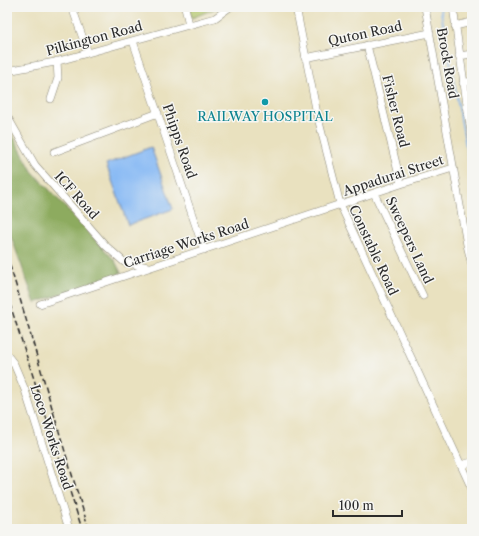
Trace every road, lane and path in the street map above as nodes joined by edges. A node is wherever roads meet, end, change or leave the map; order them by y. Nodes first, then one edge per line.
1 (72, 7) edge
2 (185, 7) edge
3 (230, 7) edge
4 (296, 7) edge
5 (426, 7) edge
6 (453, 7) edge
7 (472, 22) edge
8 (189, 25) junction
9 (455, 26) junction
10 (430, 33) junction
11 (135, 40) junction
12 (367, 45) junction
13 (88, 53) junction
14 (472, 54) edge
15 (459, 56) junction
16 (305, 58) junction
17 (57, 61) junction
18 (7, 71) edge
19 (472, 81) edge
20 (462, 83) junction
21 (52, 99) dead end
22 (158, 113) junction
23 (7, 116) edge
24 (472, 136) edge
25 (54, 152) dead end
26 (454, 168) junction
27 (401, 184) junction
28 (374, 193) junction
29 (340, 204) junction
30 (206, 249) junction
31 (472, 265) edge
32 (150, 268) junction
33 (423, 296) dead end
34 (40, 304) dead end
35 (7, 354) edge
36 (472, 462) edge
37 (461, 465) junction
38 (472, 489) edge
39 (70, 529) edge

1 - 13 street
2 - 8 street
3 - 8 street, Pilkington Road
4 - 16 street, Constable Road
5 - 10 street, Brock Road
6 - 9 street
7 - 9 street
8 - 11 street, Pilkington Road
9 - 15 street
10 - 12 street, Quton Road
10 - 26 street, Brock Road
11 - 13 street, Pilkington Road
11 - 22 street, Phipps Road
11 - 30 street, Phipps Road
12 - 16 street, Quton Road
12 - 27 street, Fisher Road
13 - 17 street, Pilkington Road
14 - 15 street
15 - 20 street
16 - 29 street, Constable Road
17 - 18 street, Pilkington Road
17 - 21 street
19 - 20 street
20 - 24 street
22 - 25 street
22 - 30 street, Phipps Road
23 - 32 street, ICF Road
26 - 27 street, Appadurai Street
26 - 31 street, Brock Road
27 - 28 street, Appadurai Street
28 - 29 street, Appadurai Street
28 - 33 street, Sweepers Land
29 - 30 street, Carriage Works Road
29 - 37 street, Constable Road
30 - 32 street, Carriage Works Road
32 - 34 street, Carriage Works Road
35 - 39 street, Loco Works Road
36 - 37 street
37 - 38 street, Constable Road

